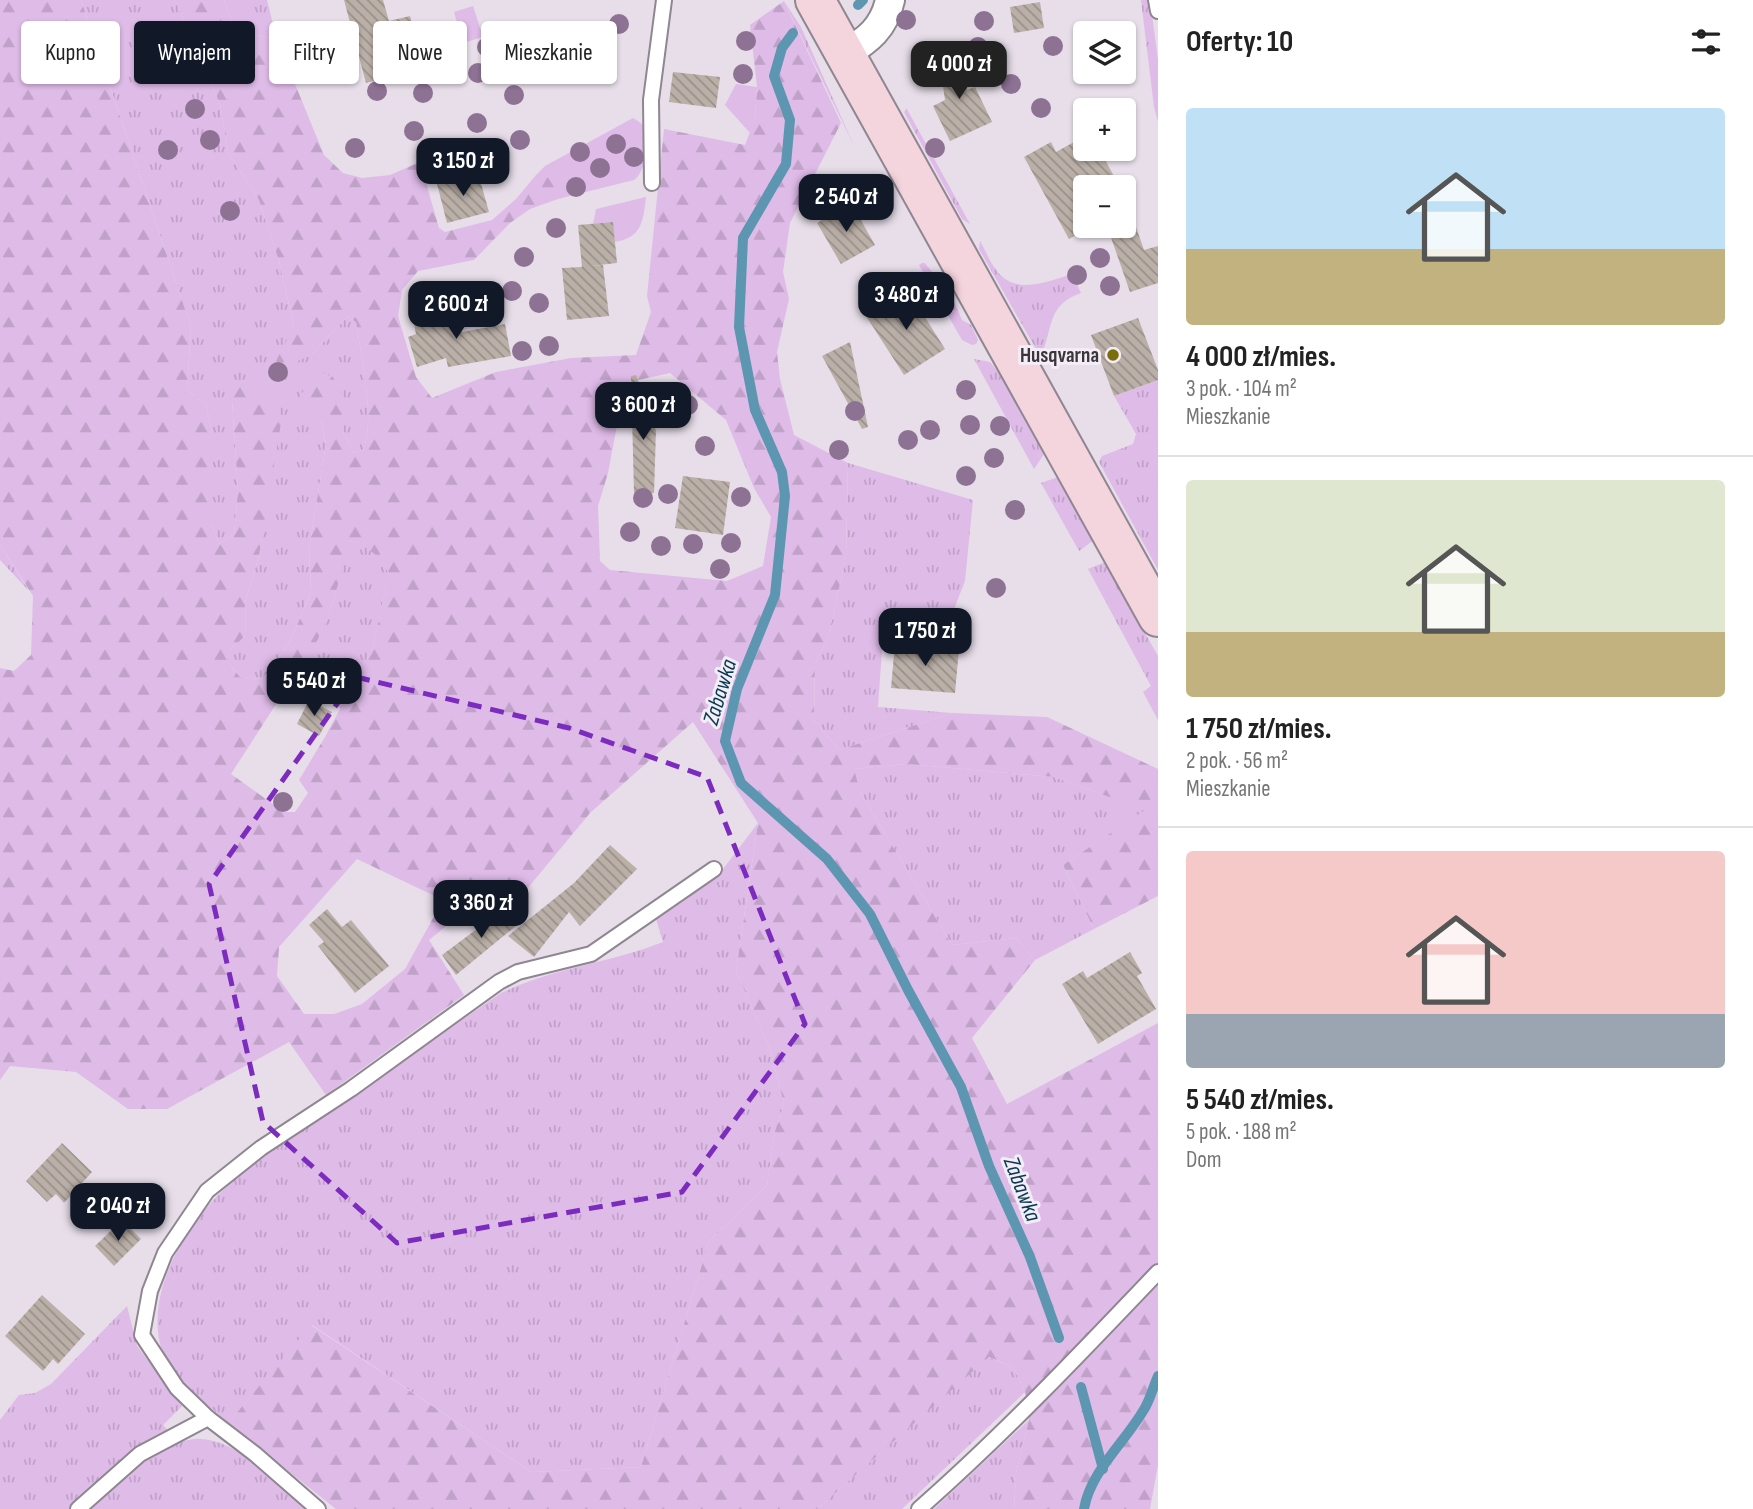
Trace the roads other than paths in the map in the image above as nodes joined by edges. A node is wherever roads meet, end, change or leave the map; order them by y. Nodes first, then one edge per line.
1 (664, 0) edge
2 (815, 0) edge
3 (890, 0) edge
4 (1156, 0) edge
5 (1158, 11) edge
6 (845, 54) junction
7 (652, 183) dead end
8 (1158, 617) edge
9 (714, 869) dead end
10 (1158, 1272) edge
11 (208, 1418) junction
12 (78, 1509) edge
13 (318, 1509) edge
14 (919, 1509) edge

1 - 7 lane
2 - 6 main road
3 - 6 street
4 - 5 lane
6 - 8 main road
9 - 11 lane
10 - 14 lane
11 - 12 lane
11 - 13 lane

